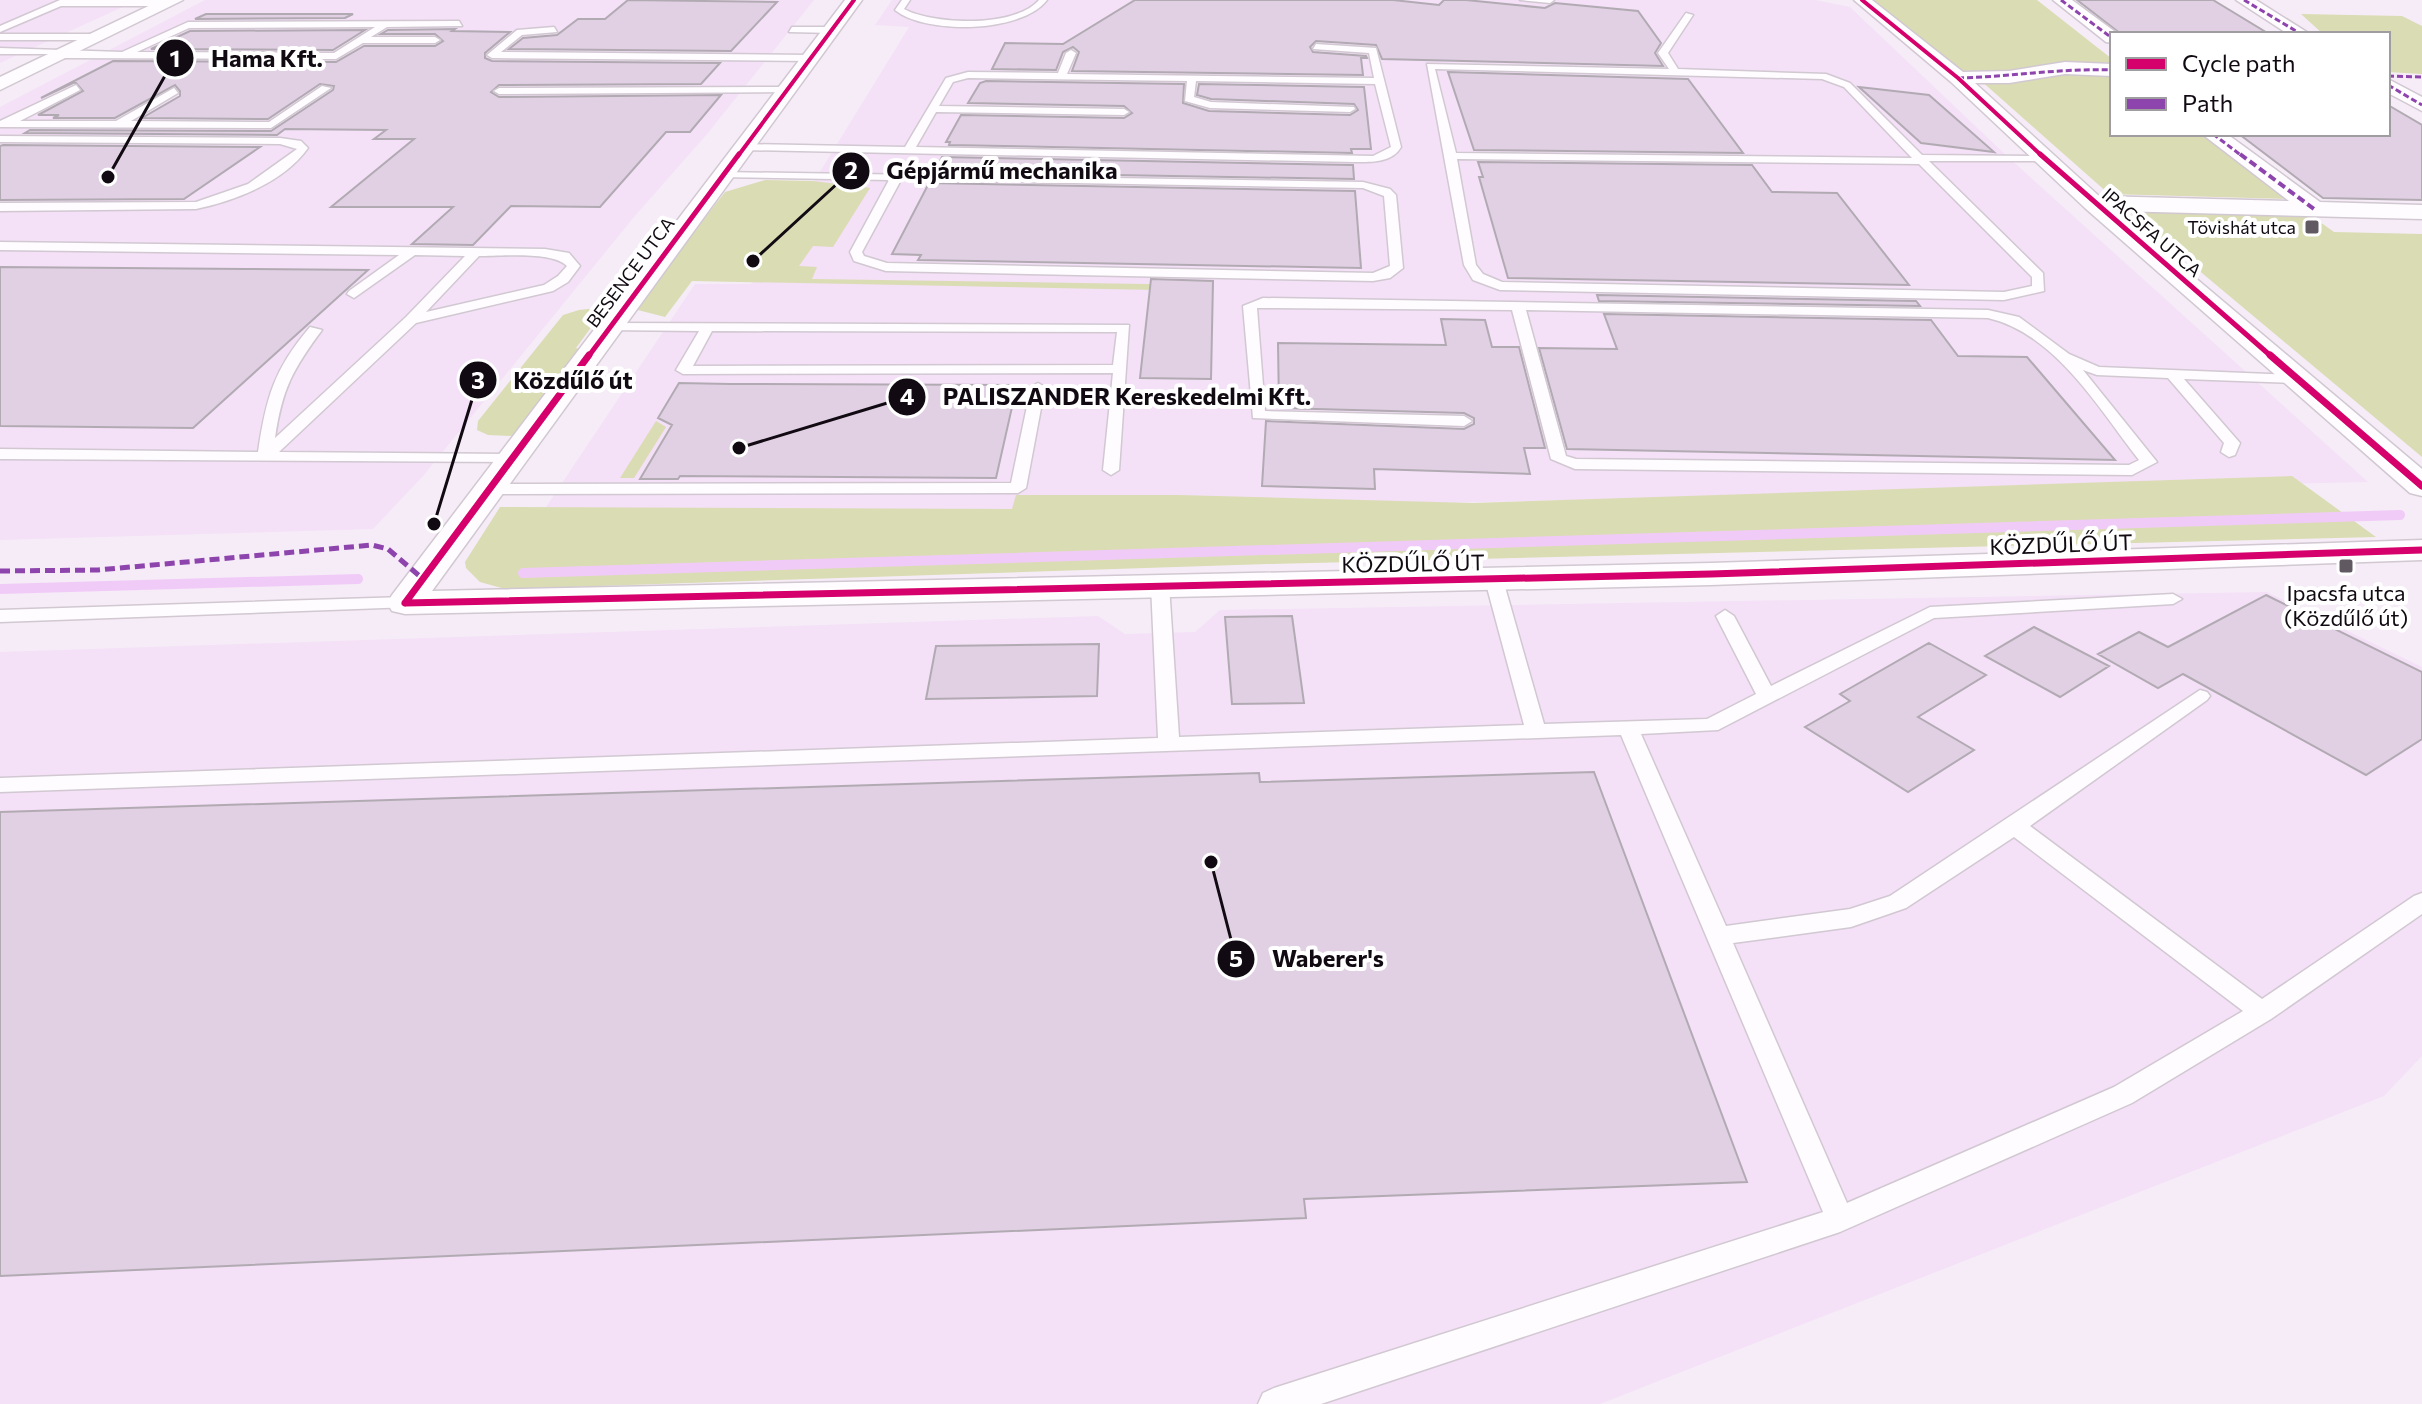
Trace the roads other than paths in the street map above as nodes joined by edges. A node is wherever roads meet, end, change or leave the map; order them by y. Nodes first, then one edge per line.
1 (854, 0) edge
2 (906, 0) edge
3 (1043, 0) edge
4 (1524, 0) edge
5 (1550, 0) edge
6 (1862, 0) edge
7 (2061, 0) edge
8 (2244, 0) edge
9 (170, 6) edge
10 (1689, 15) dead end
11 (385, 24) junction
12 (459, 24) dead end
13 (0, 29) edge
14 (554, 30) dead end
15 (792, 30) dead end
16 (832, 30) junction
17 (2298, 32) edge
18 (0, 37) edge
19 (99, 37) junction
20 (2110, 37) edge
21 (361, 40) junction
22 (435, 40) dead end
23 (1316, 47) dead end
24 (0, 51) edge
25 (64, 53) junction
26 (1071, 53) dead end
27 (124, 55) junction
28 (810, 58) junction
29 (1674, 70) junction
30 (2110, 70) edge
31 (1061, 77) junction
32 (1192, 78) junction
33 (1958, 78) junction
34 (1379, 81) junction
35 (0, 84) edge
36 (76, 88) dead end
37 (326, 88) dead end
38 (786, 90) junction
39 (174, 91) dead end
40 (499, 91) dead end
41 (931, 109) junction
42 (1350, 109) dead end
43 (1124, 112) dead end
44 (3, 124) edge
45 (117, 125) junction
46 (2216, 136) edge
47 (0, 139) edge
48 (743, 147) junction
49 (909, 150) junction
50 (1451, 156) junction
51 (2043, 158) junction
52 (1921, 159) junction
53 (722, 175) junction
54 (897, 177) junction
55 (2093, 203) junction
56 (0, 207) edge
57 (2314, 209) junction
58 (2422, 212) edge
59 (0, 246) edge
60 (411, 252) junction
61 (475, 253) junction
62 (354, 294) dead end
63 (1518, 306) junction
64 (411, 320) junction
65 (610, 327) junction
66 (708, 327) junction
67 (315, 330) dead end
68 (1120, 369) junction
69 (2172, 374) junction
70 (2090, 376) junction
71 (2297, 379) junction
72 (1038, 387) dead end
73 (1464, 421) dead end
74 (2229, 452) dead end
75 (0, 454) edge
76 (265, 456) junction
77 (512, 459) junction
78 (1111, 470) dead end
79 (2422, 486) edge
80 (490, 489) junction
81 (2422, 550) edge
82 (1494, 580) junction
83 (1160, 585) junction
84 (2173, 599) dead end
85 (405, 603) junction
86 (0, 616) edge
87 (1725, 616) dead end
88 (1766, 695) junction
89 (2200, 696) dead end
90 (1629, 729) junction
91 (1536, 732) junction
92 (1169, 745) junction
93 (0, 785) edge
94 (2015, 826) junction
95 (2422, 902) edge
96 (1718, 936) junction
97 (2262, 1012) junction
98 (1840, 1219) junction
99 (1274, 1404) edge

1 - 16 street, BESENCE UTCA
2 - 3 lane
4 - 5 lane
6 - 33 street, IPACSFA UTCA
7 - 20 street
8 - 17 street
9 - 13 lane
9 - 19 street
10 - 29 lane
11 - 12 lane
11 - 21 lane
11 - 27 lane
14 - 28 lane
15 - 16 lane
16 - 28 street, BESENCE UTCA
18 - 19 lane
19 - 25 street
21 - 22 lane
21 - 27 lane
23 - 34 lane
24 - 25 lane
25 - 27 lane
25 - 35 street
26 - 31 lane
28 - 38 street, BESENCE UTCA
29 - 50 lane
29 - 52 lane
30 - 33 street
31 - 32 lane
31 - 41 lane
32 - 34 lane
32 - 42 lane
33 - 51 street, IPACSFA UTCA
34 - 49 lane
36 - 44 lane
37 - 45 lane
38 - 40 lane
38 - 48 street, BESENCE UTCA
39 - 45 lane
41 - 43 lane
41 - 49 lane
44 - 45 lane
46 - 57 street
47 - 56 lane
48 - 49 lane
48 - 53 street, BESENCE UTCA
50 - 52 lane
50 - 52 lane
51 - 52 lane
51 - 55 street, IPACSFA UTCA
53 - 54 lane
53 - 65 street, BESENCE UTCA
54 - 54 lane
55 - 57 street
55 - 71 street, IPACSFA UTCA
57 - 58 street
59 - 60 lane
60 - 61 lane
60 - 62 lane
61 - 64 lane
61 - 64 lane
63 - 70 lane
63 - 70 lane
63 - 73 lane
64 - 76 lane
65 - 66 lane
65 - 77 street, BESENCE UTCA
66 - 68 lane
66 - 68 lane
67 - 76 lane
68 - 78 lane
69 - 70 lane
69 - 71 lane
69 - 74 lane
71 - 79 street, IPACSFA UTCA
72 - 80 lane
75 - 76 lane
76 - 77 lane
77 - 80 street, BESENCE UTCA
80 - 85 street, BESENCE UTCA
81 - 82 street, KÖZDŰLŐ ÚT
82 - 83 street, KÖZDŰLŐ ÚT
82 - 91 lane
83 - 85 street, KÖZDŰLŐ ÚT
83 - 92 lane
84 - 88 lane
85 - 86 lane
87 - 88 lane
88 - 90 lane
89 - 94 lane
90 - 91 lane
90 - 96 lane
91 - 92 lane
92 - 93 lane
94 - 96 lane
94 - 97 lane
95 - 97 lane
96 - 98 lane
97 - 98 lane
98 - 99 lane

